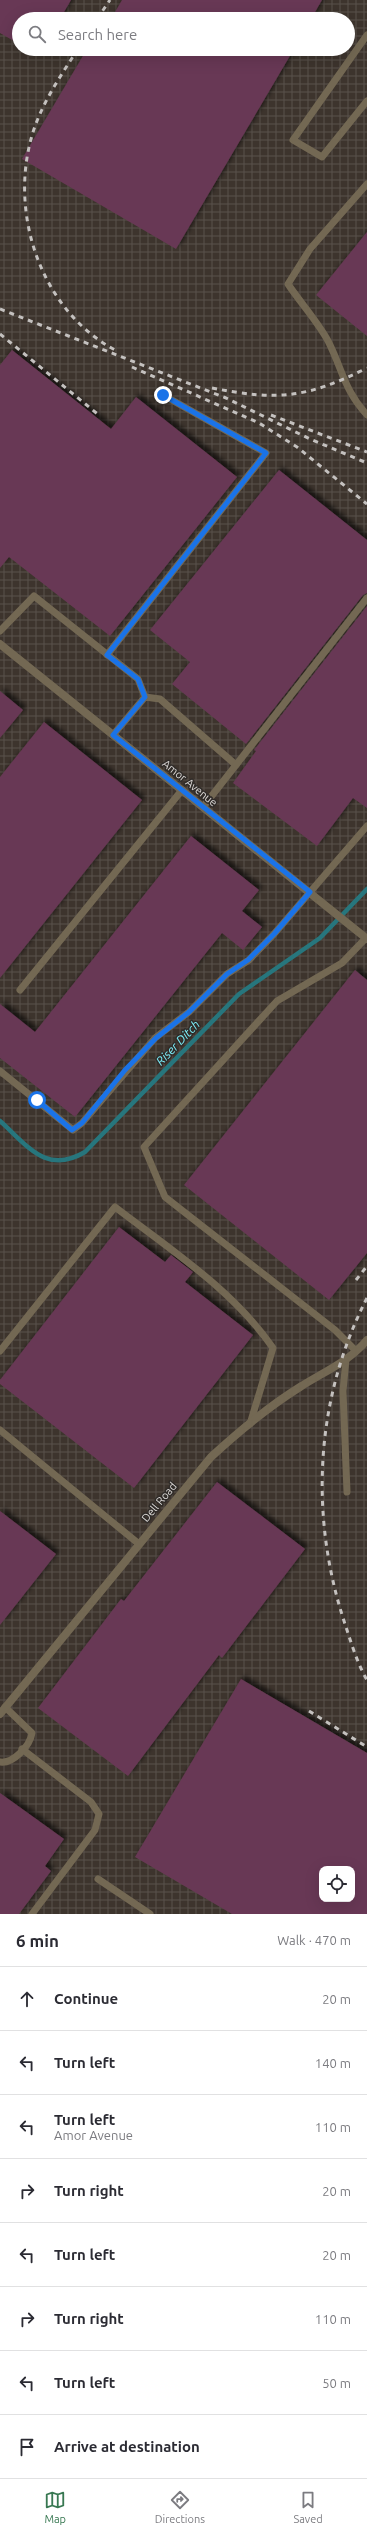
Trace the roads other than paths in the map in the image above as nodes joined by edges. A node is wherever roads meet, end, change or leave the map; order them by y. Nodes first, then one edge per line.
1 (367, 35) edge
2 (355, 52) edge
3 (352, 56) edge
4 (367, 101) edge
5 (367, 184) edge
6 (163, 395) dead end
7 (367, 415) edge
8 (367, 598) edge
9 (0, 631) edge
10 (0, 644) edge
11 (107, 655) junction
12 (145, 697) junction
13 (113, 735) junction
14 (236, 764) junction
15 (182, 790) junction
16 (203, 807) junction
17 (367, 826) edge
18 (310, 892) junction
19 (366, 938) edge
20 (20, 990) dead end
21 (0, 1071) edge
22 (367, 1340) edge
23 (0, 1351) edge
24 (356, 1351) junction
25 (346, 1360) junction
26 (250, 1424) junction
27 (0, 1430) edge
28 (347, 1492) dead end
29 (139, 1544) junction
30 (3, 1710) edge
31 (22, 1749) junction
32 (0, 1762) edge
33 (98, 1879) dead end
34 (32, 1914) edge
35 (150, 1914) edge

1 - 2 lane
3 - 4 lane
5 - 7 lane
6 - 11 lane
8 - 14 lane
9 - 11 lane
10 - 13 street, Amor Avenue
11 - 12 lane
12 - 13 lane
12 - 14 lane
13 - 15 street, Amor Avenue
14 - 16 lane
15 - 16 street, Amor Avenue
15 - 20 lane
16 - 18 street, Amor Avenue
17 - 18 lane
18 - 19 street, Amor Avenue
18 - 21 lane
19 - 24 lane
22 - 24 street, Dell Road
23 - 26 lane
24 - 25 street, Dell Road
25 - 26 street, Dell Road
25 - 28 lane
26 - 29 street, Dell Road
27 - 29 lane
29 - 30 street, Dell Road
30 - 31 lane
31 - 32 lane
31 - 34 lane
33 - 35 lane

